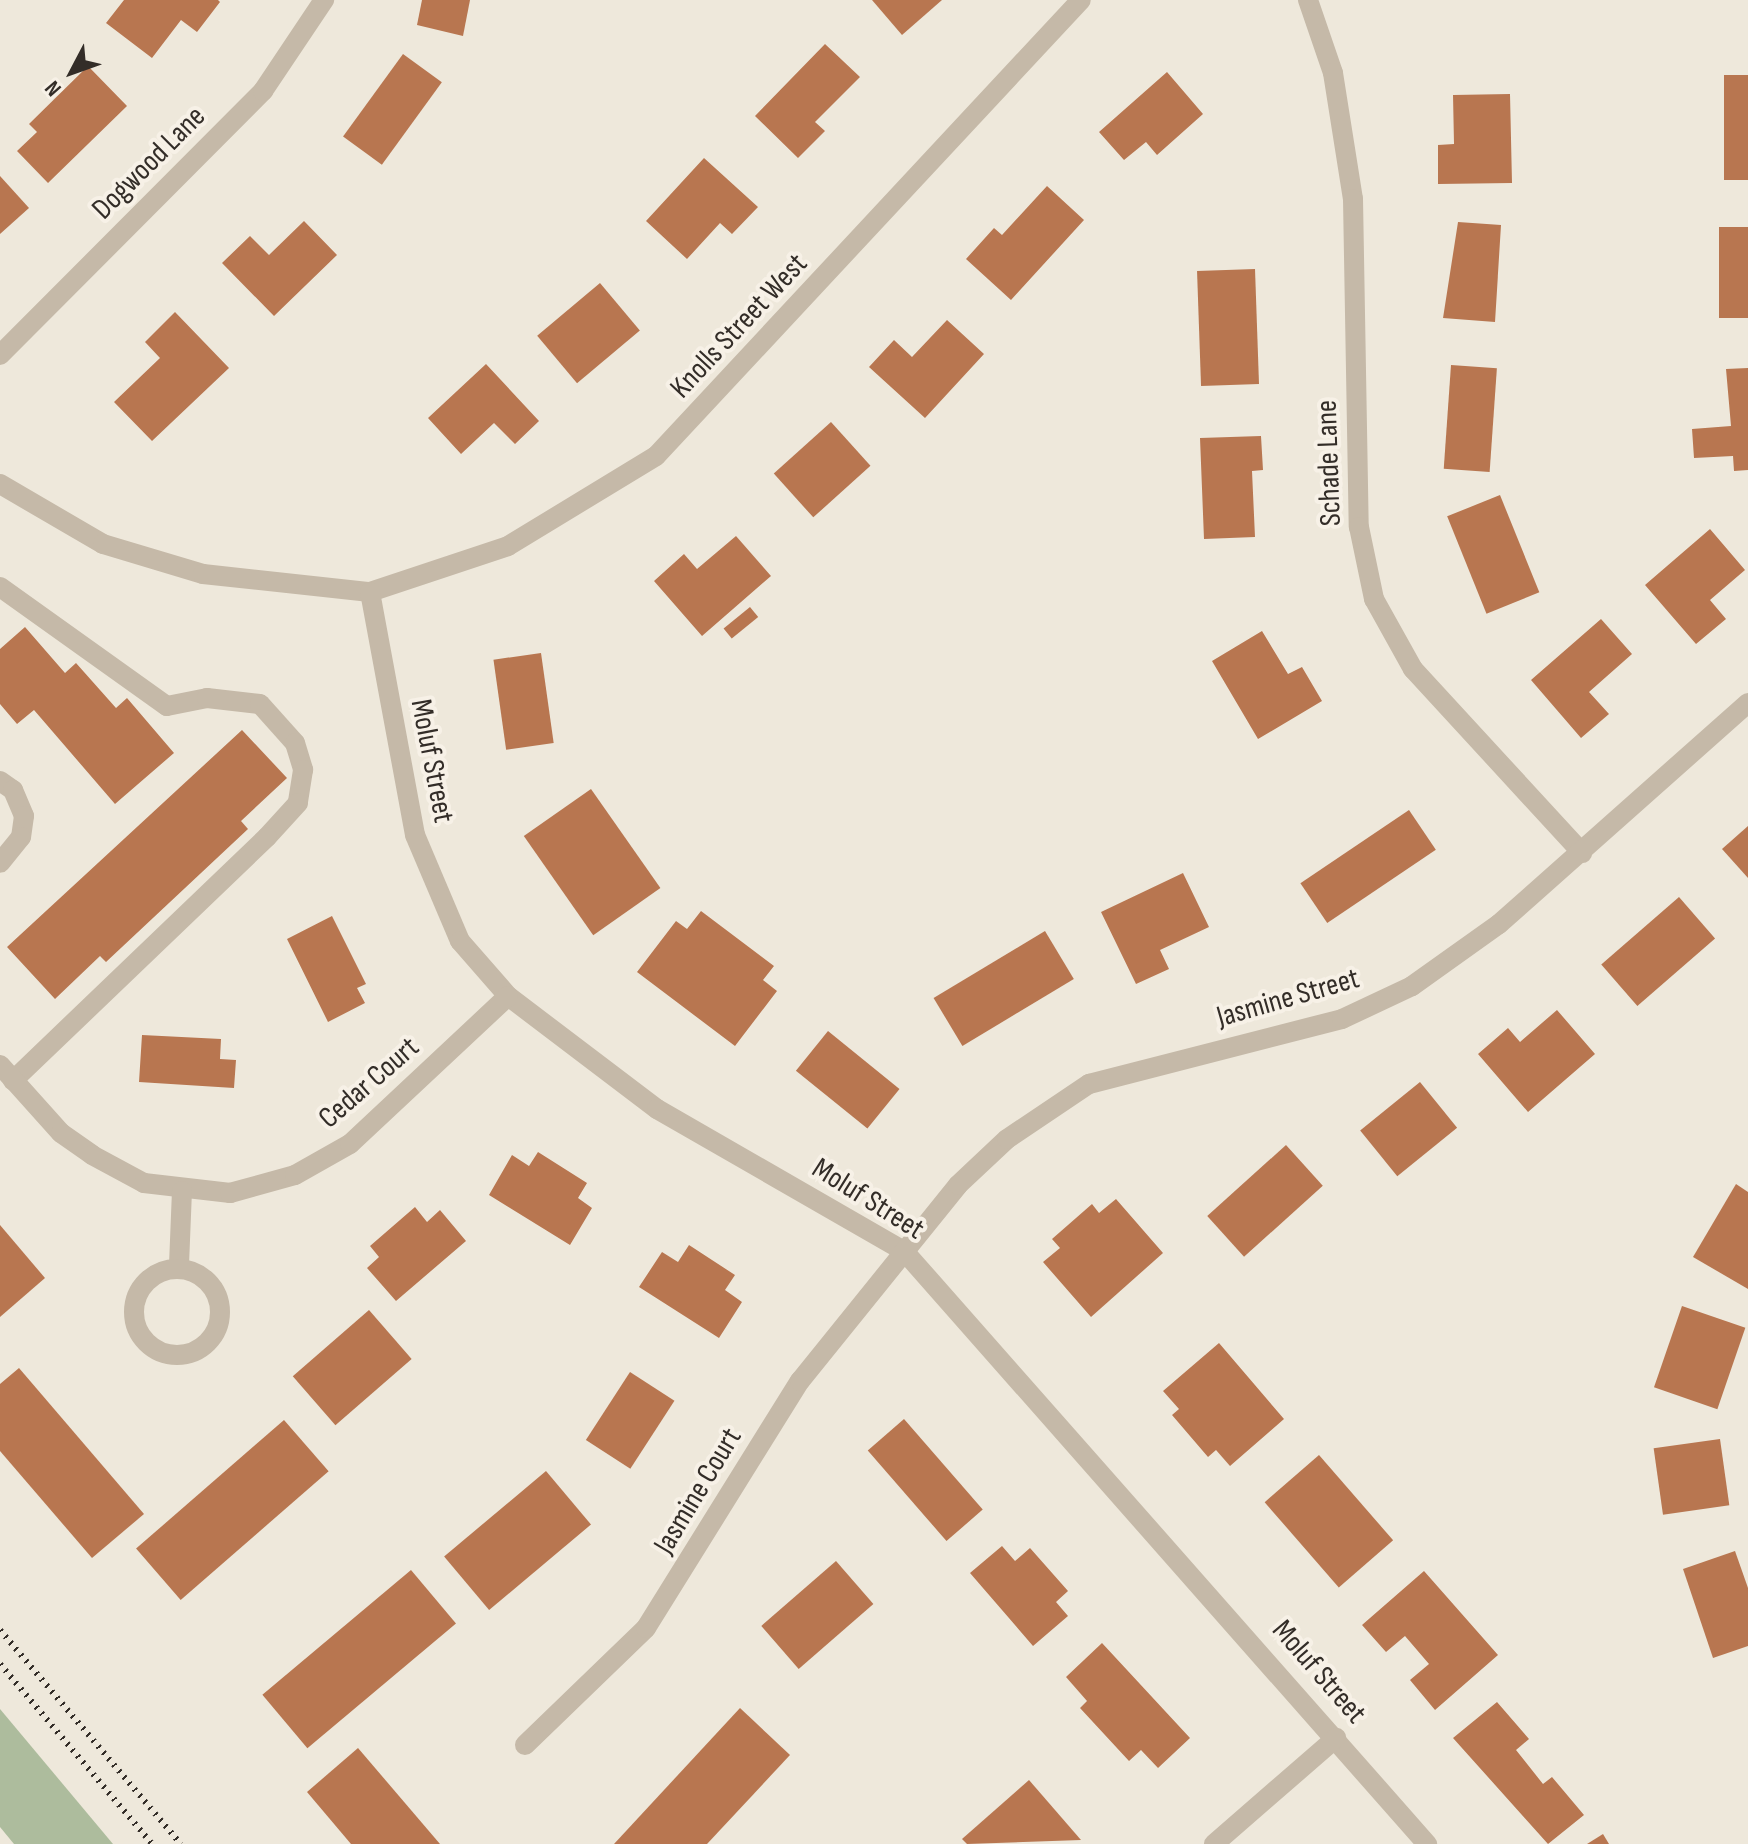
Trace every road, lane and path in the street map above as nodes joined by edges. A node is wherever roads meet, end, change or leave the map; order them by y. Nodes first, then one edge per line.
1 (324, 0) edge
2 (1081, 0) edge
3 (1308, 0) edge
4 (0, 355) edge
5 (0, 484) edge
6 (0, 587) edge
7 (370, 592) junction
8 (1748, 703) edge
9 (0, 781) edge
10 (1582, 853) junction
11 (0, 863) edge
12 (508, 996) junction
13 (7, 1073) edge
14 (182, 1191) junction
15 (904, 1251) junction
16 (179, 1265) junction
17 (1336, 1738) junction
18 (525, 1745) dead end
19 (1214, 1844) edge
20 (1427, 1844) edge

1 - 4 street, Dogwood Lane
2 - 7 street, Knolls Street West
3 - 10 street, Schade Lane
5 - 7 street
6 - 13 street
7 - 12 street, Moluf Street
8 - 10 street, Jasmine Street
9 - 11 street
10 - 15 street, Jasmine Street
12 - 14 street, Cedar Court
12 - 15 street, Moluf Street
13 - 14 street, Cedar Court
14 - 16 street
15 - 17 street, Moluf Street
15 - 18 street, Jasmine Court
16 - 16 street
17 - 19 street
17 - 20 street, Moluf Street

